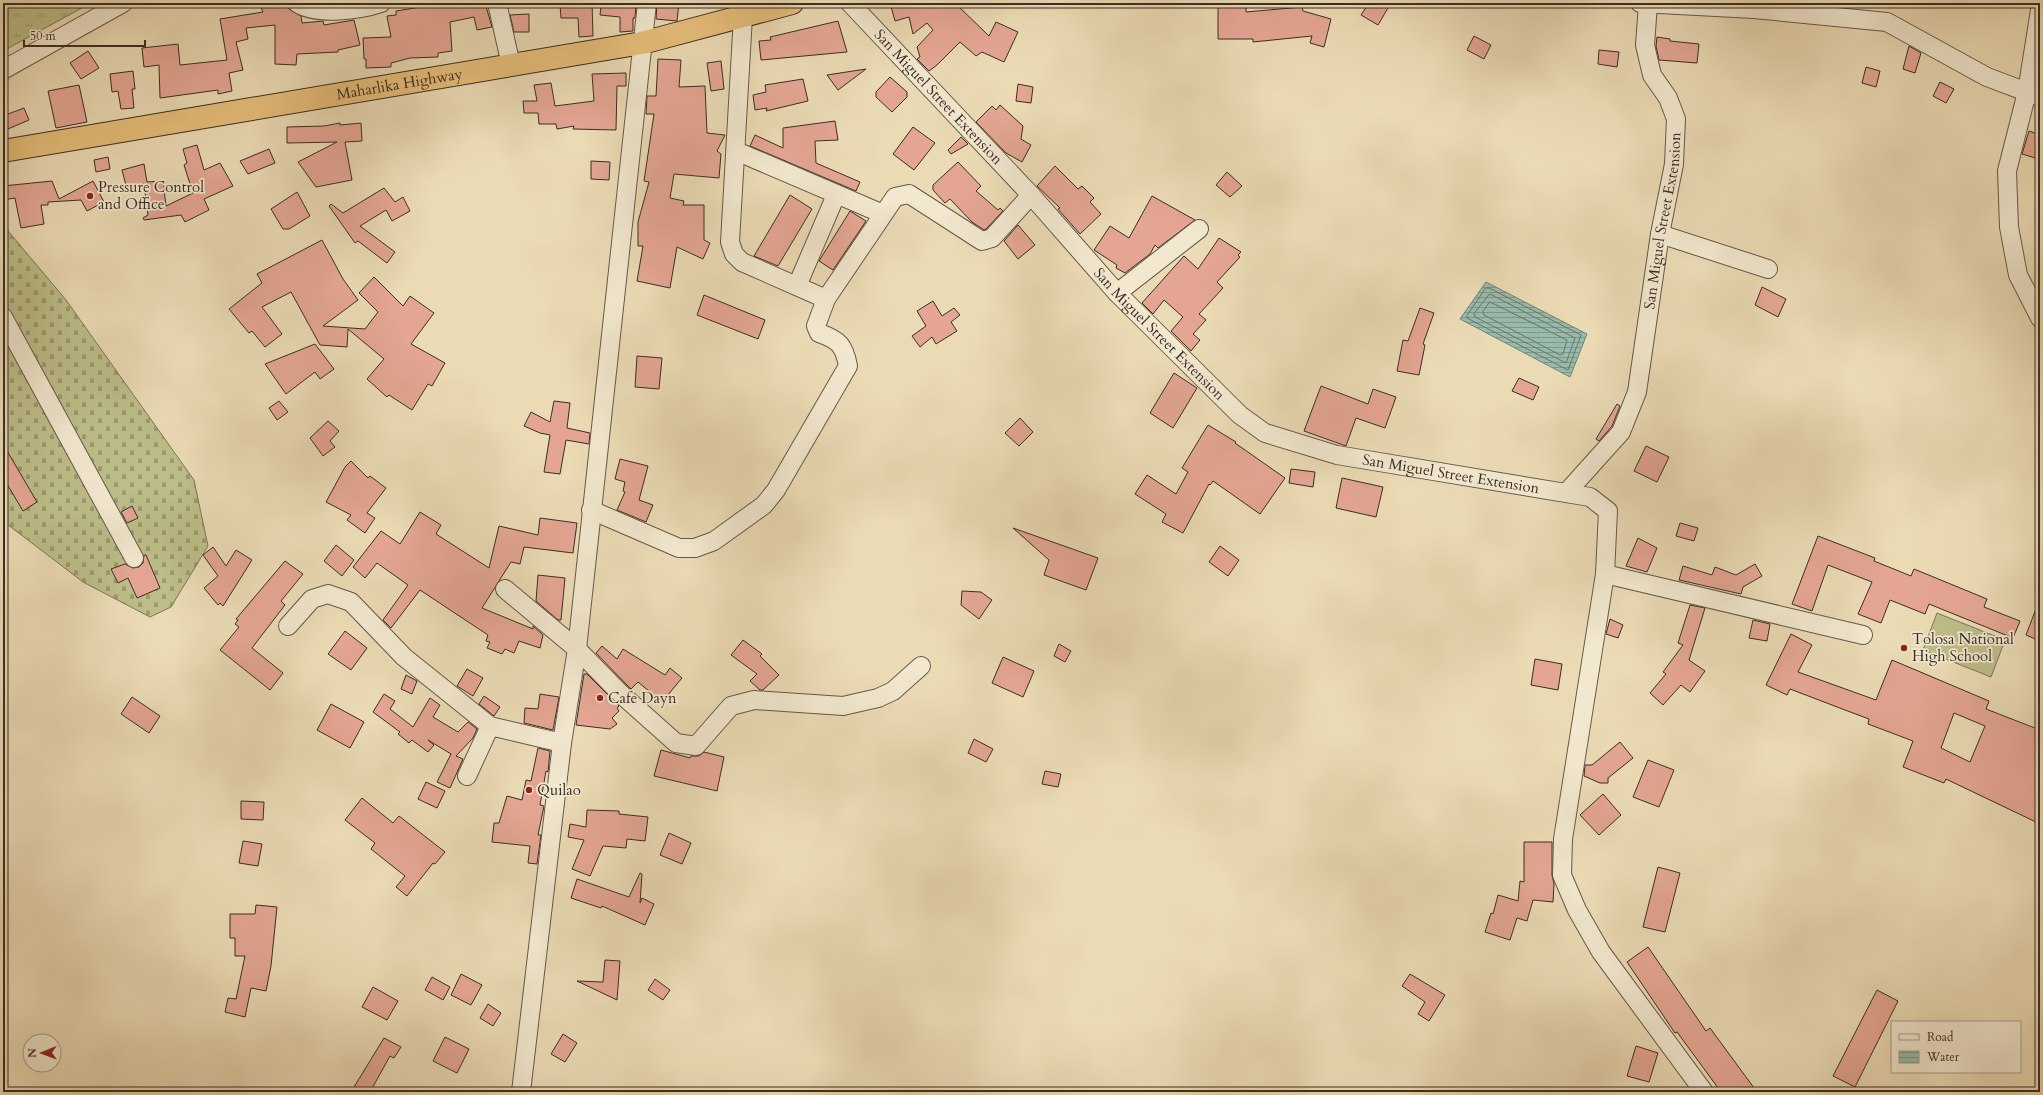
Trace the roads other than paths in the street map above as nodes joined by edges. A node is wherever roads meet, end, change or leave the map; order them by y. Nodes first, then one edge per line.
1 (123, 3) edge
2 (298, 3) edge
3 (381, 3) edge
4 (497, 3) edge
5 (647, 3) edge
6 (792, 3) edge
7 (850, 3) edge
8 (1644, 4) edge
9 (2040, 10) edge
10 (744, 16) junction
11 (642, 43) junction
12 (511, 65) junction
13 (3, 70) edge
14 (2033, 94) edge
15 (3, 151) edge
16 (736, 151) junction
17 (836, 195) junction
18 (1031, 195) junction
19 (884, 214) junction
20 (1199, 229) dead end
21 (1660, 234) junction
22 (1768, 269) dead end
23 (797, 286) junction
24 (1117, 293) junction
25 (826, 299) junction
26 (3, 317) edge
27 (2040, 318) edge
28 (1567, 492) junction
29 (591, 510) junction
30 (134, 558) dead end
31 (1605, 574) junction
32 (505, 588) dead end
33 (288, 626) dead end
34 (1863, 636) dead end
35 (577, 649) junction
36 (921, 666) dead end
37 (490, 726) junction
38 (562, 743) junction
39 (467, 776) dead end
40 (520, 1092) edge
41 (1704, 1092) edge

1 - 13 street
2 - 3 street
4 - 12 street
5 - 11 street
6 - 10 highway, Maharlika Highway
7 - 18 street, San Miguel Street Extension
8 - 14 street
8 - 21 street, San Miguel Street Extension
9 - 14 street
10 - 11 highway, Maharlika Highway
10 - 16 street
11 - 12 highway, Maharlika Highway
11 - 29 street
12 - 15 highway, Maharlika Highway
14 - 27 street
16 - 17 street
16 - 23 street
17 - 19 street
17 - 23 street
18 - 19 street
18 - 24 street, San Miguel Street Extension
19 - 25 street
20 - 24 street
21 - 22 street
21 - 28 street, San Miguel Street Extension
23 - 25 street
24 - 28 street, San Miguel Street Extension
25 - 29 street
26 - 30 street
28 - 31 street, San Miguel Street Extension
29 - 35 street
31 - 34 street
31 - 41 street
32 - 35 street
33 - 37 street
35 - 36 street
35 - 38 street
37 - 38 street
37 - 39 street
38 - 40 street

